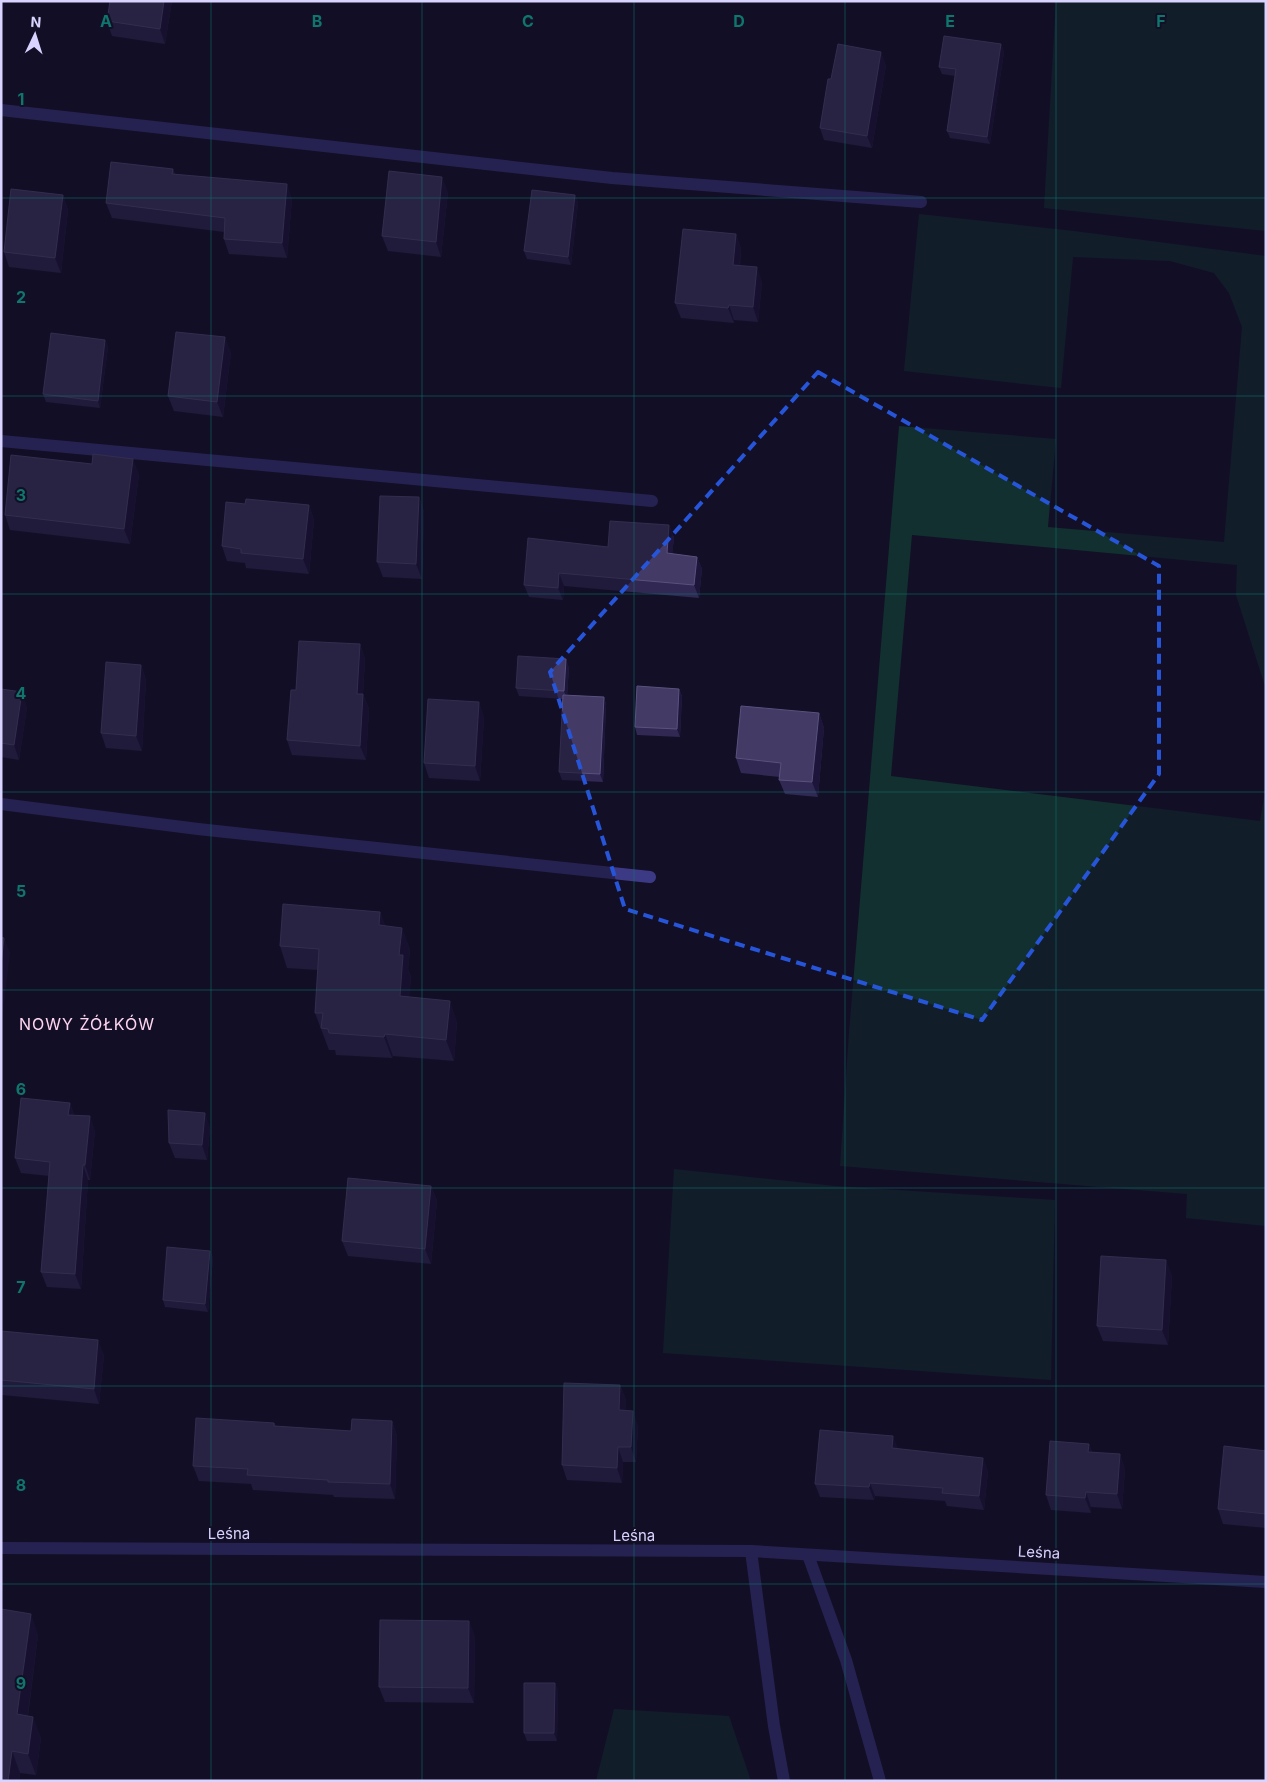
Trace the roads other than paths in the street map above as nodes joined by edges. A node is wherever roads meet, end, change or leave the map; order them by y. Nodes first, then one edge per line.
1 (1, 110) edge
2 (921, 202) dead end
3 (1, 441) edge
4 (652, 501) dead end
5 (1, 804) edge
6 (650, 877) dead end
7 (1, 1548) edge
8 (752, 1551) junction
9 (808, 1555) junction
10 (1266, 1582) edge
11 (784, 1781) edge
12 (880, 1781) edge

1 - 2 street
3 - 4 street
5 - 6 street
7 - 8 street, Leśna
8 - 9 street, Leśna
8 - 11 street
9 - 10 street, Leśna
9 - 12 street

